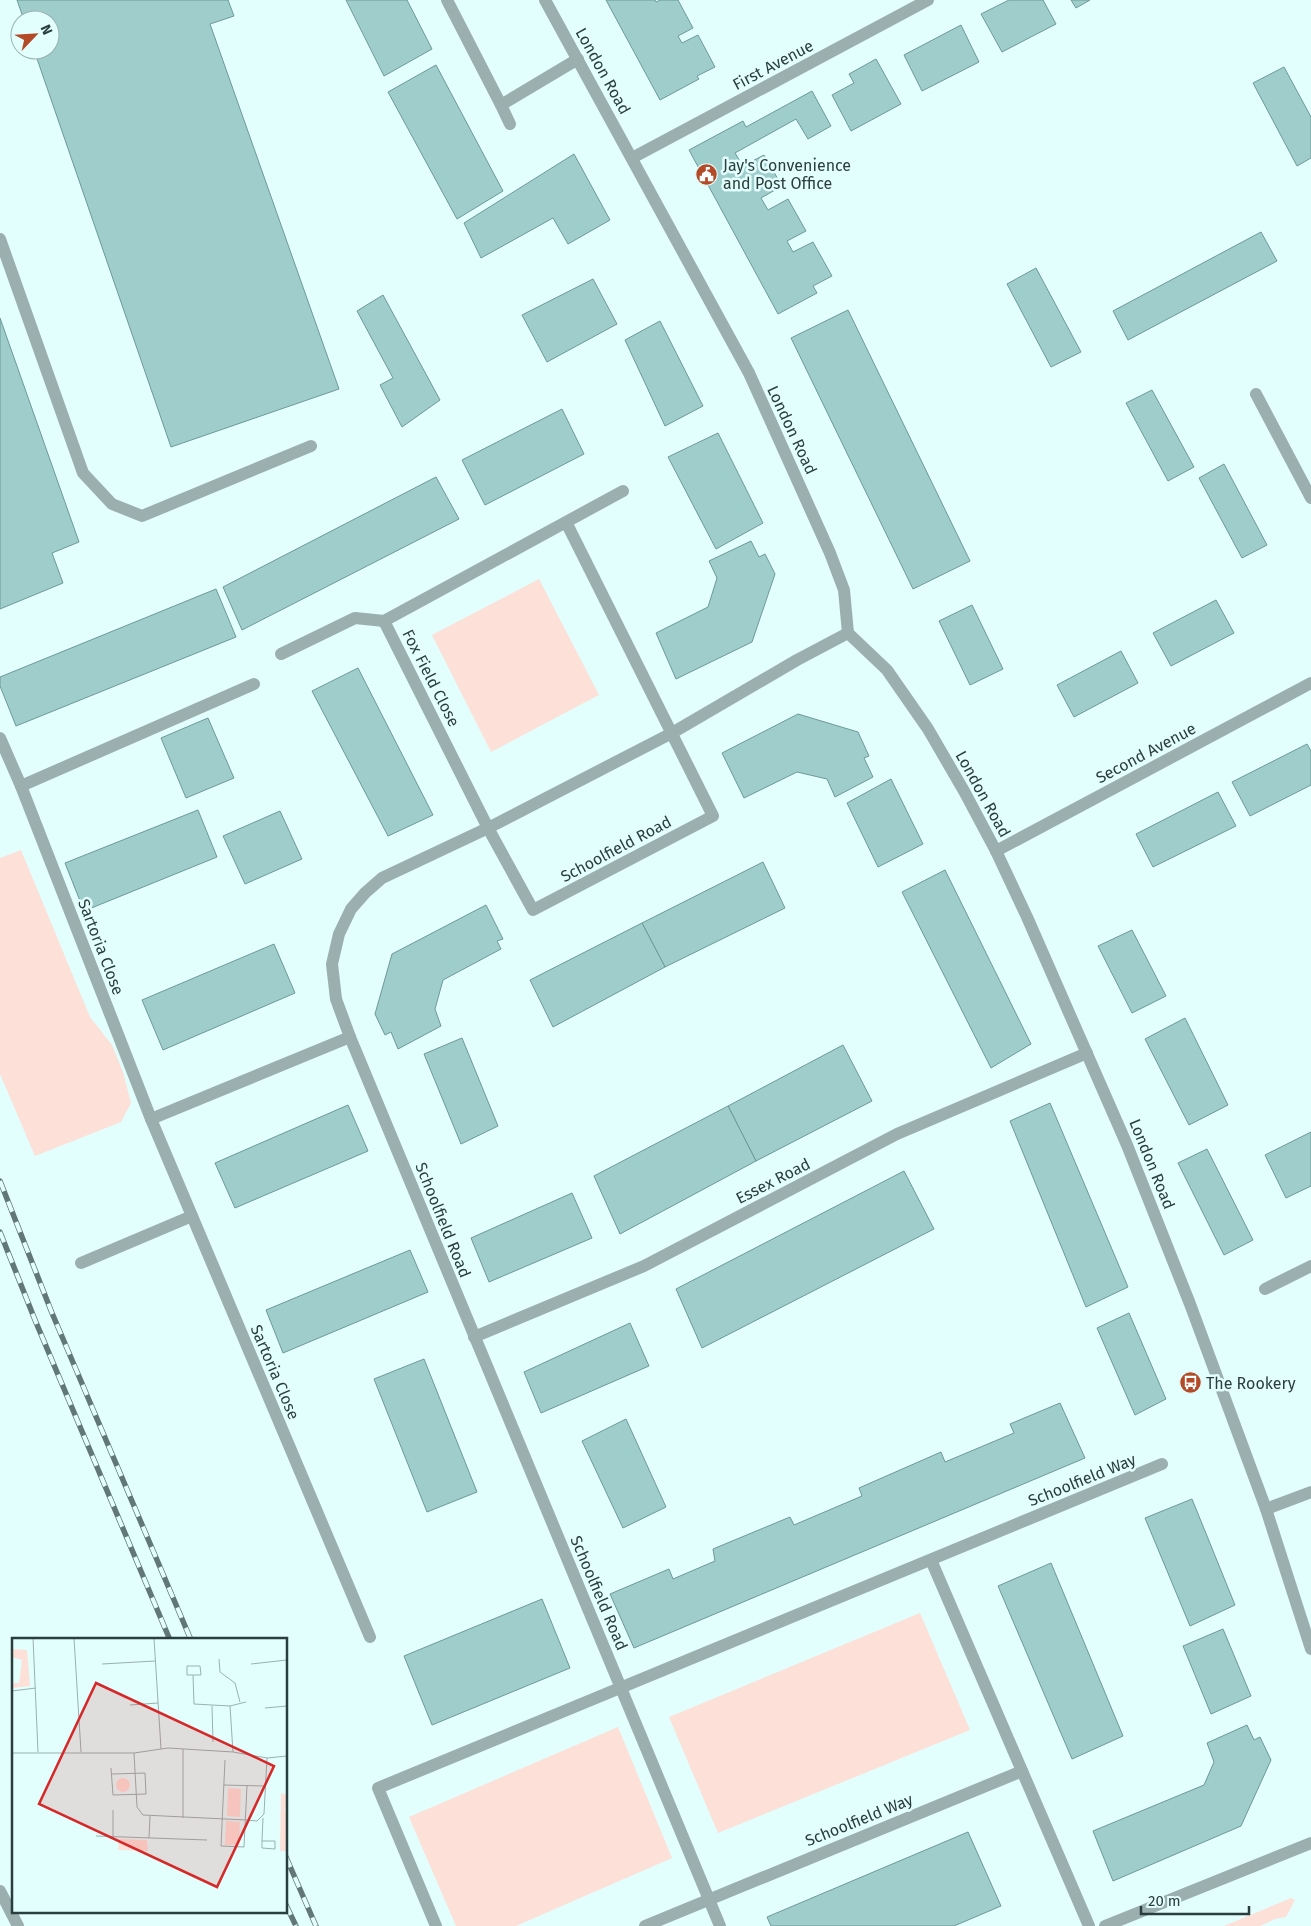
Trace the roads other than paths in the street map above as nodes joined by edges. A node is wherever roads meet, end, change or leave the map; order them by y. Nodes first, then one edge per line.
1 (447, 0) edge
2 (545, 0) edge
3 (928, 0) edge
4 (578, 59) junction
5 (500, 105) junction
6 (510, 124) dead end
7 (632, 158) junction
8 (0, 239) edge
9 (1256, 394) dead end
10 (311, 446) dead end
11 (623, 491) dead end
12 (1311, 498) edge
13 (566, 522) junction
14 (384, 622) junction
15 (848, 633) junction
16 (281, 654) dead end
17 (254, 684) dead end
18 (1311, 684) edge
19 (672, 733) junction
20 (0, 738) edge
21 (21, 786) junction
22 (488, 828) junction
23 (996, 851) junction
24 (350, 1037) junction
25 (1087, 1053) junction
26 (151, 1119) junction
27 (192, 1216) junction
28 (81, 1263) dead end
29 (1311, 1266) edge
30 (1266, 1289) dead end
31 (474, 1338) junction
32 (1162, 1464) dead end
33 (1311, 1492) edge
34 (1266, 1509) junction
35 (931, 1560) junction
36 (370, 1637) dead end
37 (1311, 1649) edge
38 (622, 1687) junction
39 (1022, 1771) junction
40 (1311, 1843) edge
41 (0, 1892) edge
42 (709, 1900) junction
43 (1113, 1925) edge
44 (18, 1926) edge
45 (436, 1926) edge
46 (645, 1926) edge
47 (720, 1926) edge
48 (1088, 1926) edge

1 - 5 street
2 - 4 street, London Road
3 - 7 street, First Avenue
4 - 5 street
4 - 7 street, London Road
5 - 6 street
7 - 15 street, London Road
8 - 10 street
9 - 12 street
11 - 13 street, Fox Field Close
13 - 14 street, Fox Field Close
13 - 19 street
14 - 16 street
14 - 22 street, Fox Field Close
15 - 19 street, Schoolfield Road
15 - 23 street, London Road
17 - 21 street
18 - 23 street, Second Avenue
19 - 22 street, Schoolfield Road
19 - 22 street, Schoolfield Road
20 - 21 street, Sartoria Close
21 - 26 street, Sartoria Close
22 - 24 street, Schoolfield Road
23 - 25 street, London Road
24 - 26 street
24 - 31 street, Schoolfield Road
25 - 31 street, Essex Road
25 - 34 street, London Road
26 - 27 street, Sartoria Close
27 - 28 street
27 - 36 street, Sartoria Close
29 - 30 street
31 - 38 street, Schoolfield Road
32 - 35 street, Schoolfield Way
33 - 34 street
34 - 37 street, London Road
35 - 38 street, Schoolfield Way
35 - 39 street
38 - 42 street, Schoolfield Road
38 - 45 street
39 - 42 street, Schoolfield Way
39 - 48 street
40 - 43 street
41 - 44 street
42 - 46 street
42 - 47 street, Schoolfield Road

